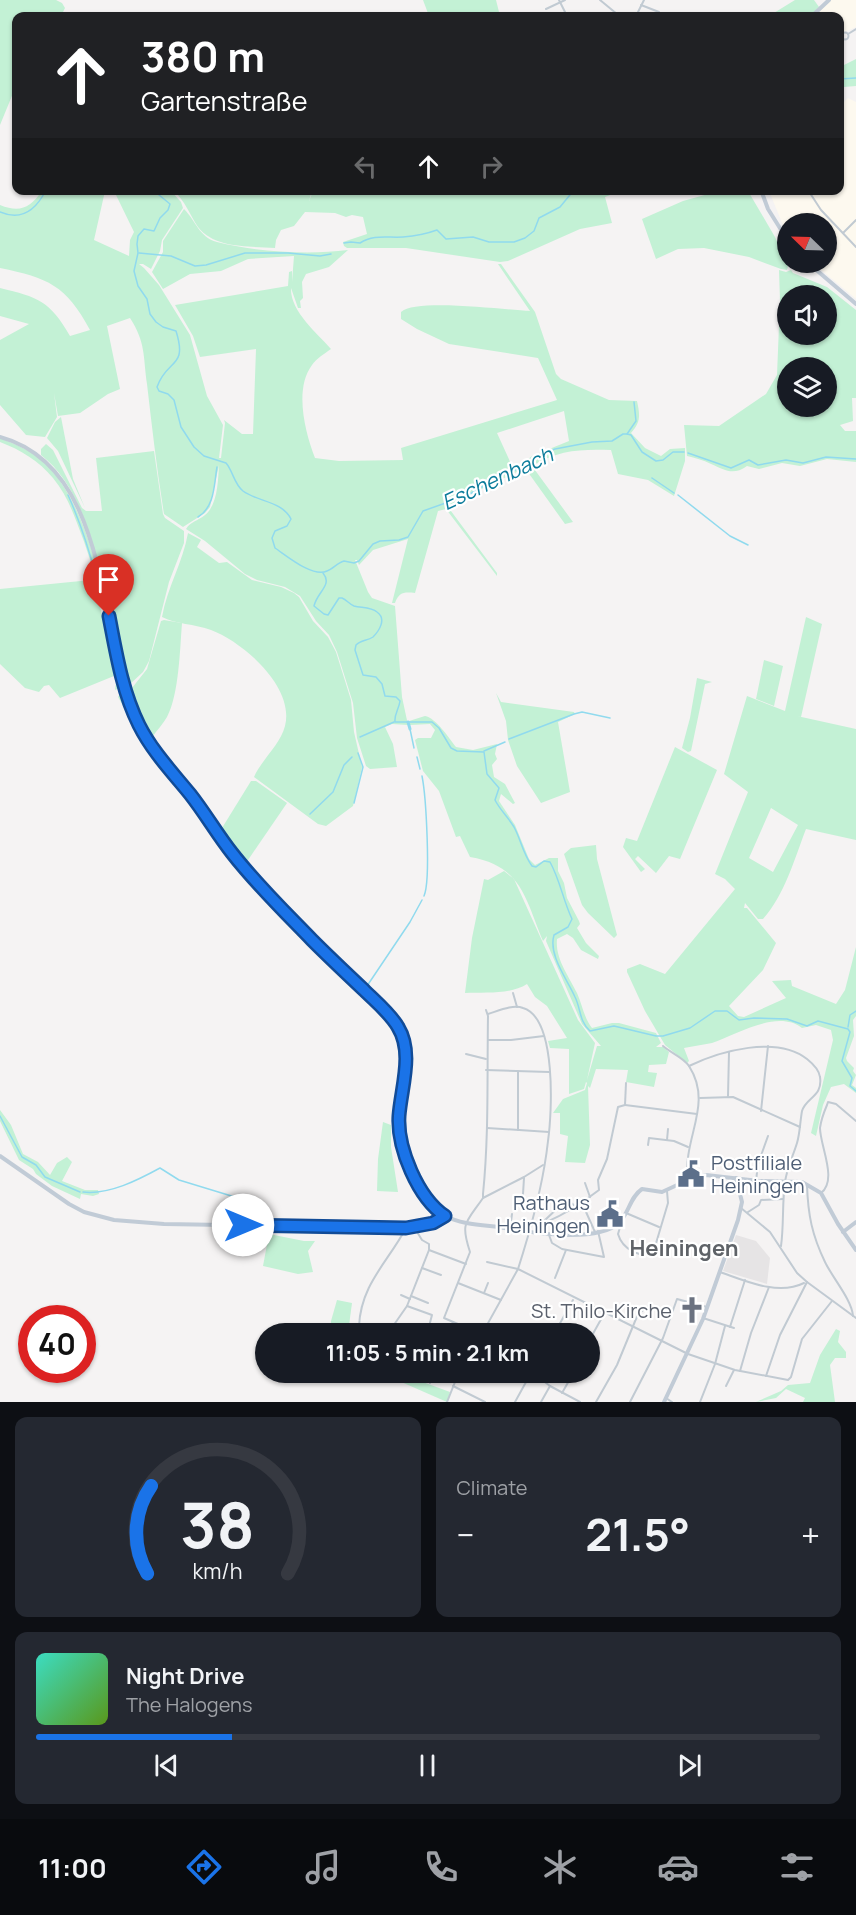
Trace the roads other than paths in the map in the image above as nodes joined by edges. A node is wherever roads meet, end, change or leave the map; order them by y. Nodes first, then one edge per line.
1 (566, 0) edge
2 (600, 0) edge
3 (644, 0) edge
4 (829, 0) edge
5 (559, 2) edge
6 (641, 5) junction
7 (546, 9) dead end
8 (613, 12) edge
9 (638, 12) edge
10 (659, 12) dead end
11 (816, 12) edge
12 (856, 29) edge
13 (848, 34) dead end
14 (763, 195) edge
15 (811, 195) edge
16 (856, 220) edge
17 (777, 223) edge
18 (843, 233) junction
19 (856, 247) edge
20 (820, 273) edge
21 (855, 302) edge
22 (0, 437) edge
23 (513, 993) dead end
24 (518, 1007) junction
25 (486, 1010) dead end
26 (488, 1014) junction
27 (544, 1036) junction
28 (488, 1040) junction
29 (663, 1046) dead end
30 (768, 1046) junction
31 (729, 1052) junction
32 (466, 1054) dead end
33 (486, 1059) junction
34 (689, 1066) junction
35 (486, 1070) junction
36 (518, 1071) junction
37 (549, 1072) junction
38 (626, 1083) dead end
39 (728, 1096) junction
40 (700, 1098) junction
41 (625, 1105) junction
42 (762, 1111) junction
43 (698, 1114) junction
44 (856, 1121) edge
45 (801, 1127) junction
46 (487, 1128) junction
47 (668, 1129) dead end
48 (518, 1130) junction
49 (549, 1132) junction
50 (650, 1133) dead end
51 (768, 1136) dead end
52 (650, 1138) junction
53 (667, 1140) junction
54 (648, 1145) dead end
55 (689, 1147) junction
56 (0, 1156) edge
57 (544, 1164) junction
58 (524, 1177) junction
59 (736, 1178) junction
60 (688, 1180) junction
61 (756, 1180) junction
62 (785, 1181) junction
63 (585, 1183) dead end
64 (807, 1183) junction
65 (667, 1191) junction
66 (822, 1193) junction
67 (524, 1194) dead end
68 (590, 1197) junction
69 (483, 1198) junction
70 (783, 1199) junction
71 (582, 1203) junction
72 (575, 1206) junction
73 (741, 1208) junction
74 (748, 1212) junction
75 (626, 1213) junction
76 (512, 1214) dead end
77 (445, 1216) junction
78 (620, 1221) junction
79 (466, 1222) junction
80 (543, 1222) junction
81 (856, 1222) edge
82 (531, 1225) junction
83 (414, 1227) junction
84 (661, 1227) junction
85 (406, 1228) junction
86 (510, 1229) junction
87 (530, 1232) junction
88 (597, 1232) junction
89 (843, 1232) junction
90 (549, 1234) junction
91 (781, 1246) junction
92 (429, 1250) junction
93 (566, 1250) junction
94 (856, 1251) edge
95 (487, 1262) dead end
96 (465, 1264) junction
97 (422, 1268) junction
98 (518, 1269) junction
99 (720, 1272) junction
100 (441, 1275) dead end
101 (555, 1278) dead end
102 (745, 1280) junction
103 (807, 1282) junction
104 (458, 1283) junction
105 (488, 1283) dead end
106 (769, 1287) junction
107 (484, 1293) junction
108 (401, 1295) dead end
109 (411, 1297) junction
110 (574, 1299) junction
111 (501, 1300) junction
112 (832, 1301) junction
113 (428, 1302) dead end
114 (407, 1306) junction
115 (649, 1306) dead end
116 (850, 1306) junction
117 (707, 1307) junction
118 (845, 1310) junction
119 (604, 1314) junction
120 (854, 1317) edge
121 (703, 1318) junction
122 (453, 1322) edge
123 (360, 1323) edge
124 (395, 1323) edge
125 (430, 1323) edge
126 (488, 1323) edge
127 (560, 1323) edge
128 (599, 1323) edge
129 (725, 1326) junction
130 (633, 1328) junction
131 (661, 1341) junction
132 (688, 1354) junction
133 (715, 1365) junction
134 (735, 1370) junction
135 (740, 1371) junction
136 (766, 1377) junction
137 (454, 1383) edge
138 (526, 1383) edge
139 (546, 1383) edge
140 (568, 1383) edge
141 (453, 1386) junction
142 (550, 1386) junction
143 (726, 1386) dead end
144 (562, 1393) junction
145 (572, 1398) junction
146 (665, 1400) edge
147 (447, 1402) edge
148 (483, 1402) edge
149 (515, 1402) edge
150 (541, 1402) edge
151 (570, 1402) edge
152 (580, 1402) edge
153 (596, 1402) edge
154 (630, 1402) edge
155 (672, 1402) edge
156 (700, 1402) edge

1 - 5 street
2 - 8 street
3 - 6 street
4 - 11 main road
5 - 7 street
6 - 9 street
6 - 10 street
12 - 13 street
14 - 17 main road
15 - 18 street
16 - 18 street
18 - 19 street
20 - 21 main road
22 - 77 main road
23 - 24 street
24 - 26 street
24 - 27 street
25 - 26 street
26 - 28 street
27 - 28 street
27 - 37 street
28 - 33 street
29 - 34 street
30 - 31 street
30 - 42 street
30 - 45 street
31 - 34 street
31 - 39 street
32 - 33 street
33 - 35 street
34 - 40 street
35 - 36 street
35 - 46 street
36 - 37 street
36 - 48 street
37 - 49 street
38 - 41 street
39 - 40 street
39 - 42 street
40 - 43 street
41 - 43 street
41 - 68 street
42 - 45 street
43 - 55 street
44 - 66 street
45 - 62 street
46 - 48 street
46 - 69 street
47 - 53 street
48 - 49 street
49 - 57 street
50 - 52 street
51 - 61 street
52 - 53 street
52 - 54 street
53 - 55 street
55 - 60 street
56 - 85 main road
57 - 58 street
57 - 82 street
58 - 67 street
58 - 69 street
59 - 60 main road
59 - 61 main road
59 - 73 main road
60 - 65 main road
61 - 62 main road
62 - 64 main road
62 - 70 street
63 - 68 street
64 - 66 main road
64 - 116 street
65 - 75 main road
65 - 84 street
66 - 89 main road
68 - 71 street
69 - 79 street
70 - 74 street
70 - 91 street
71 - 72 street
71 - 88 street
72 - 80 street
72 - 80 street
73 - 74 street
73 - 99 main road
74 - 91 street
75 - 78 main road
75 - 84 street
76 - 86 street
77 - 79 main road
77 - 83 main road
78 - 84 street
78 - 88 main road
79 - 86 main road
79 - 96 street
80 - 82 street
81 - 89 main road
82 - 87 street
83 - 85 main road
83 - 92 street
85 - 123 street
86 - 87 main road
87 - 90 main road
87 - 98 street
88 - 90 main road
88 - 93 street
89 - 94 main road
90 - 93 street
91 - 103 street
92 - 96 street
92 - 97 street
93 - 101 street
95 - 98 street
96 - 104 street
97 - 100 street
97 - 109 street
98 - 110 street
98 - 111 street
99 - 102 street
99 - 117 main road
102 - 106 street
102 - 129 street
103 - 106 street
103 - 112 street
103 - 136 street
104 - 107 street
104 - 122 street
105 - 107 street
106 - 135 street
107 - 111 street
108 - 109 street
109 - 113 street
109 - 114 street
110 - 119 street
110 - 127 street
111 - 126 street
112 - 118 street
112 - 136 street
114 - 124 street
114 - 125 street
115 - 130 street
116 - 118 street
116 - 120 street
117 - 121 main road
117 - 131 street
118 - 120 street
119 - 128 street
119 - 130 street
121 - 129 street
121 - 132 main road
129 - 133 street
130 - 131 street
130 - 153 street
131 - 132 street
131 - 154 street
132 - 133 street
132 - 146 main road
133 - 134 street
133 - 156 street
134 - 135 street
134 - 143 street
135 - 136 street
137 - 141 street
138 - 149 street
139 - 142 street
140 - 144 street
141 - 147 street
141 - 148 street
142 - 144 street
142 - 150 street
144 - 145 street
145 - 151 street
145 - 152 street
146 - 155 street

